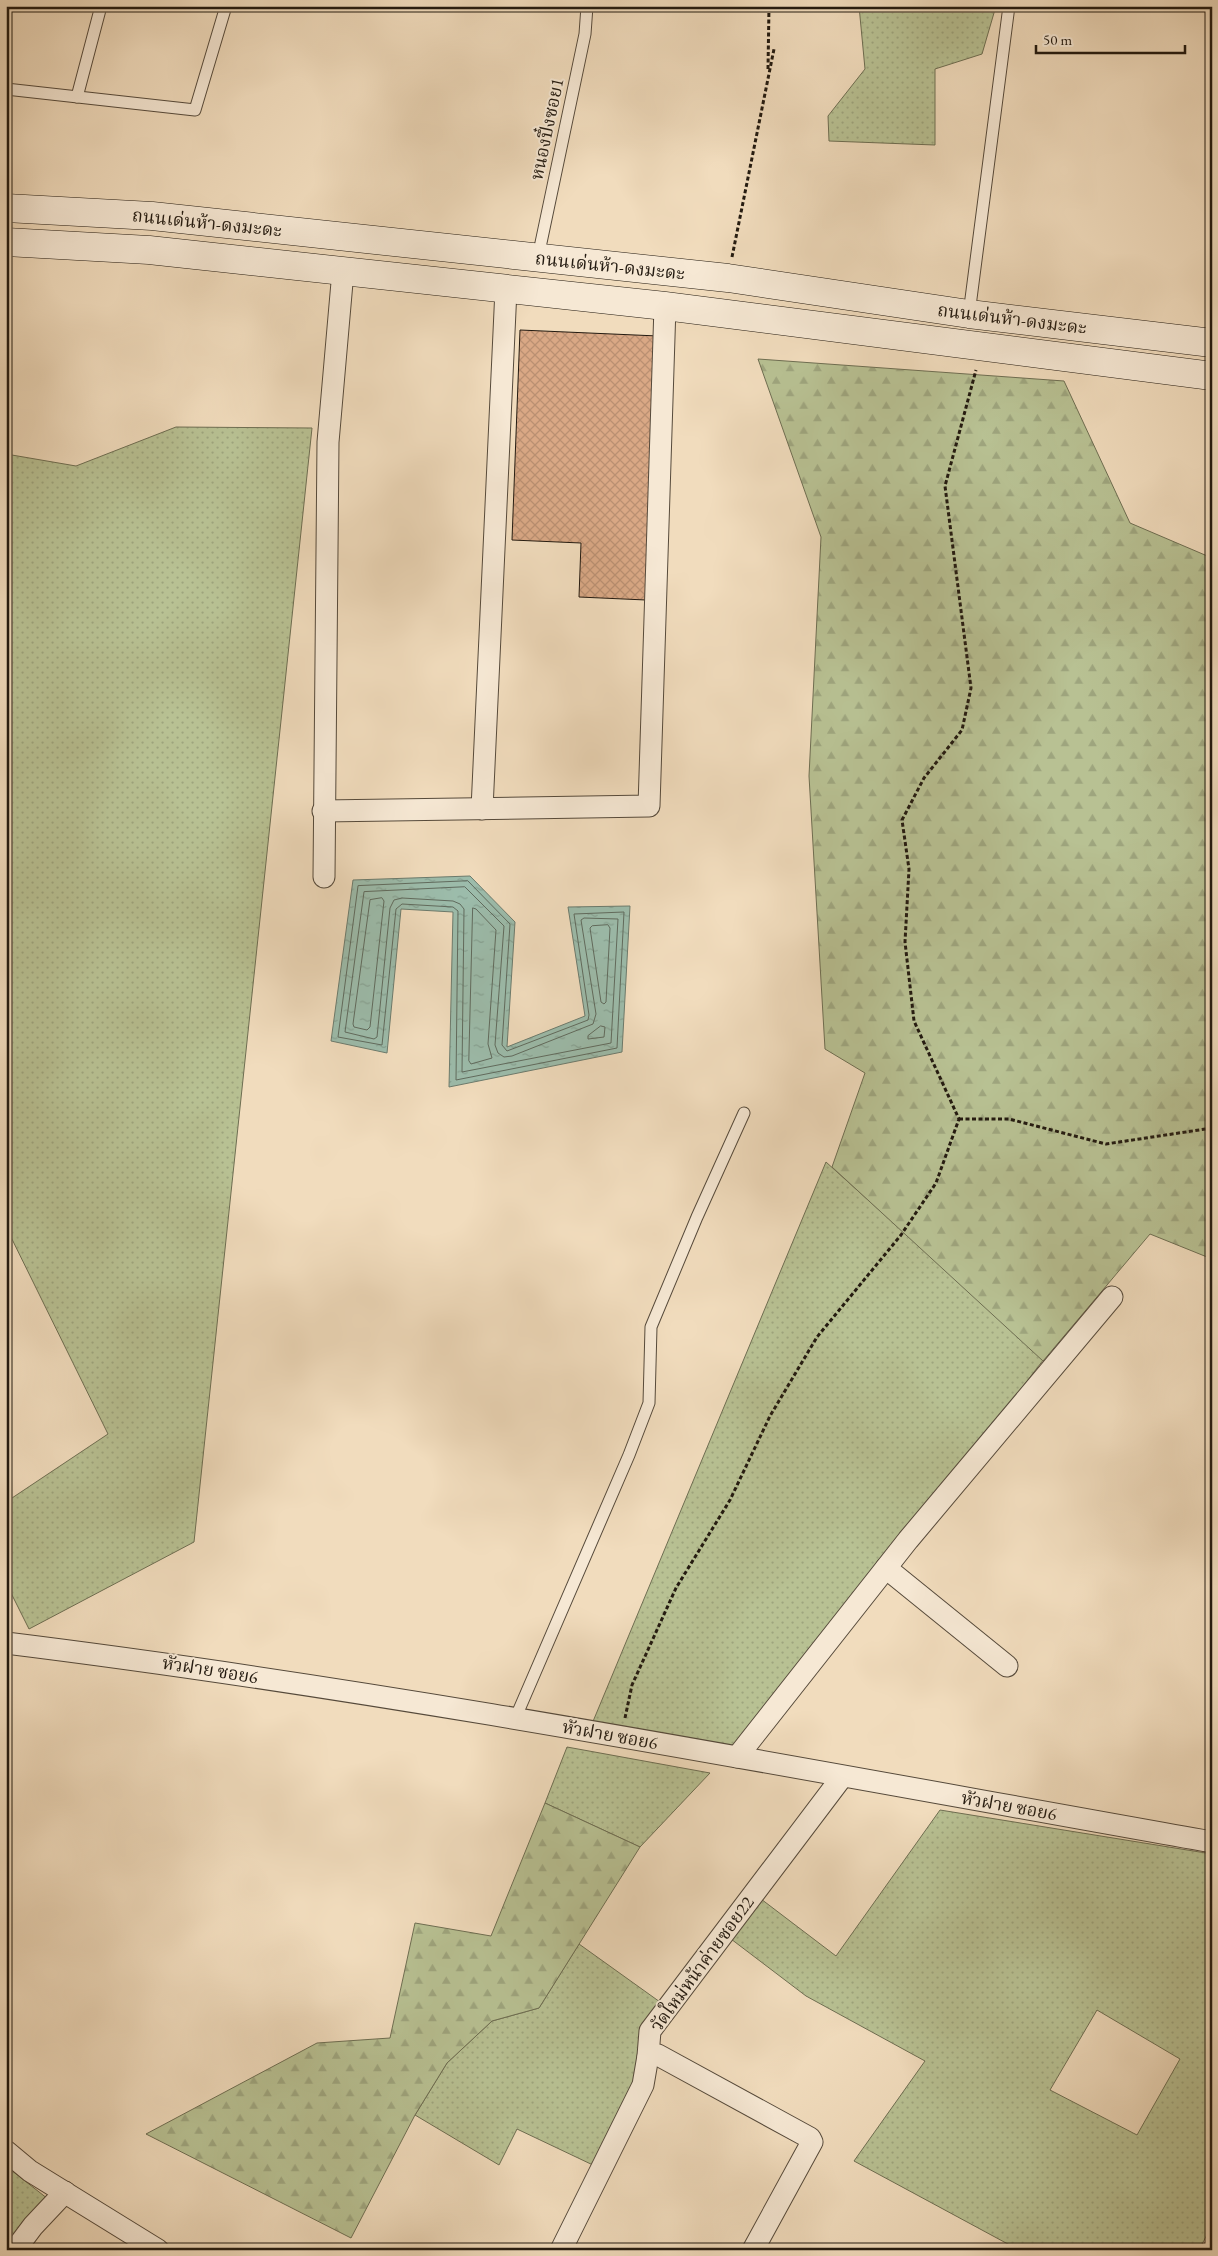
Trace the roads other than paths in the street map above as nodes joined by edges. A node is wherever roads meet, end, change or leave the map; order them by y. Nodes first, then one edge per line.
1 (100, 6) edge
2 (226, 6) edge
3 (587, 6) edge
4 (1009, 6) edge
5 (6, 89) edge
6 (78, 97) junction
7 (6, 208) edge
8 (6, 242) edge
9 (476, 251) junction
10 (538, 258) junction
11 (343, 271) junction
12 (474, 285) junction
13 (506, 289) junction
14 (665, 306) junction
15 (969, 314) junction
16 (1212, 343) edge
17 (1212, 376) edge
18 (482, 809) junction
19 (323, 811) junction
20 (324, 877) dead end
21 (744, 1112) dead end
22 (1112, 1297) dead end
23 (886, 1568) junction
24 (6, 1643) edge
25 (1008, 1666) dead end
26 (516, 1719) junction
27 (737, 1757) junction
28 (842, 1777) junction
29 (1212, 1842) edge
30 (648, 2056) junction
31 (6, 2151) edge
32 (65, 2192) junction
33 (15, 2250) edge
34 (158, 2250) edge
35 (561, 2250) edge
36 (752, 2250) edge

1 - 6 lane
2 - 6 lane
3 - 10 lane, หนองปึ๋งซอย1
4 - 15 lane
5 - 6 lane
7 - 9 main road, ถนนเด่นห้า-ดงมะดะ
8 - 11 main road, ถนนเด่นห้า-ดงมะดะ
9 - 10 main road, ถนนเด่นห้า-ดงมะดะ
9 - 12 main road
10 - 15 main road, ถนนเด่นห้า-ดงมะดะ
11 - 12 main road, ถนนเด่นห้า-ดงมะดะ
11 - 19 street
12 - 13 main road, ถนนเด่นห้า-ดงมะดะ
13 - 14 main road, ถนนเด่นห้า-ดงมะดะ
13 - 18 street
14 - 17 main road, ถนนเด่นห้า-ดงมะดะ
14 - 18 street
15 - 16 main road, ถนนเด่นห้า-ดงมะดะ
18 - 19 street
19 - 20 street
21 - 26 lane
22 - 23 street
23 - 25 street
23 - 27 street
24 - 26 street, หัวฝาย ซอย6
26 - 27 street, หัวฝาย ซอย6
27 - 28 street, หัวฝาย ซอย6
28 - 29 street, หัวฝาย ซอย6
28 - 30 street, วัดใหม่หน้าค่ายซอย22
30 - 35 street, วัดใหม่หน้าค่ายซอย22
30 - 36 street
31 - 32 street
32 - 33 street
32 - 34 street

